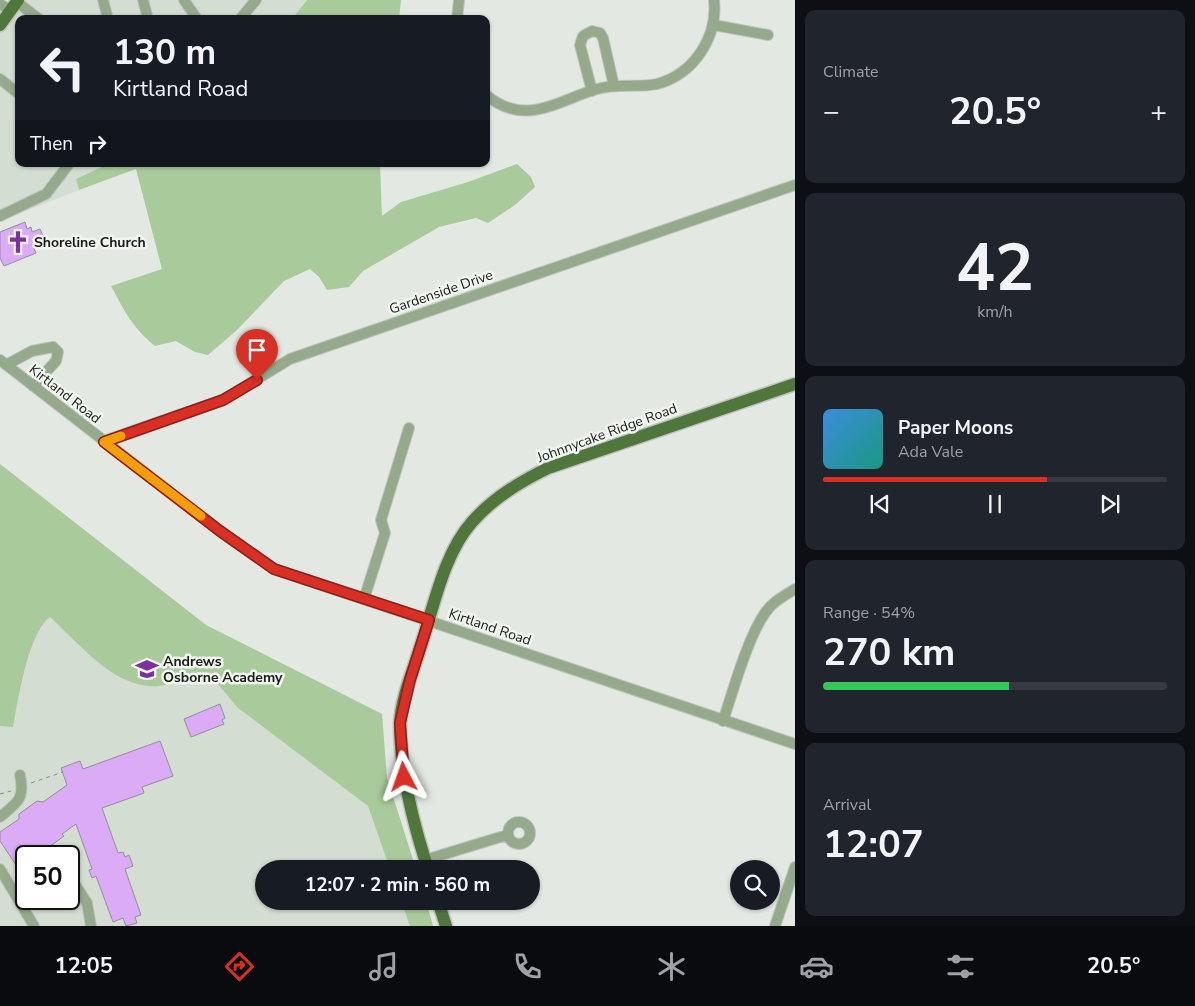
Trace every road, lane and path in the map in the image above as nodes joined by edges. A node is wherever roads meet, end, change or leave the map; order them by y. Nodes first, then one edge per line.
1 (103, 0) edge
2 (143, 0) edge
3 (184, 0) edge
4 (256, 0) edge
5 (459, 0) edge
6 (714, 0) edge
7 (12, 4) edge
8 (32, 15) edge
9 (107, 15) edge
10 (147, 15) edge
11 (194, 15) edge
12 (243, 15) edge
13 (458, 15) edge
14 (0, 25) edge
15 (714, 25) junction
16 (768, 35) dead end
17 (0, 80) edge
18 (614, 86) junction
19 (15, 91) edge
20 (592, 91) junction
21 (490, 97) edge
22 (67, 167) edge
23 (795, 185) edge
24 (0, 216) edge
25 (3, 362) edge
26 (795, 384) edge
27 (33, 386) junction
28 (409, 428) dead end
29 (104, 442) junction
30 (795, 589) edge
31 (364, 599) junction
32 (429, 620) junction
33 (723, 721) junction
34 (795, 744) edge
35 (63, 772) dead end
36 (20, 775) dead end
37 (22, 786) junction
38 (0, 794) edge
39 (0, 817) edge
40 (507, 835) dead end
41 (426, 860) edge
42 (438, 860) edge
43 (795, 866) edge
44 (0, 869) edge
45 (15, 887) edge
46 (80, 892) edge
47 (28, 910) edge
48 (441, 910) edge
49 (34, 926) edge
50 (91, 926) edge
51 (446, 926) edge
52 (775, 926) edge

1 - 9 street
2 - 10 street
3 - 11 street
4 - 12 street
5 - 13 street
6 - 15 street
7 - 8 street
7 - 14 main road
15 - 16 street
15 - 18 street
17 - 19 street
18 - 20 street
18 - 20 street
20 - 21 street
22 - 24 street
23 - 29 street, Gardenside Drive
25 - 27 street, Kirtland Road
25 - 27 street
26 - 32 main road, Johnnycake Ridge Road
27 - 29 street, Kirtland Road
28 - 31 street
29 - 31 street, Kirtland Road
30 - 33 street
31 - 32 street, Kirtland Road
32 - 33 street, Kirtland Road
32 - 41 main road, Johnnycake Ridge Road
33 - 34 street, Kirtland Road
35 - 37 path
36 - 37 street
37 - 38 path
37 - 39 street
40 - 42 street
43 - 52 street
44 - 45 street
46 - 50 street
47 - 49 street
48 - 51 main road

